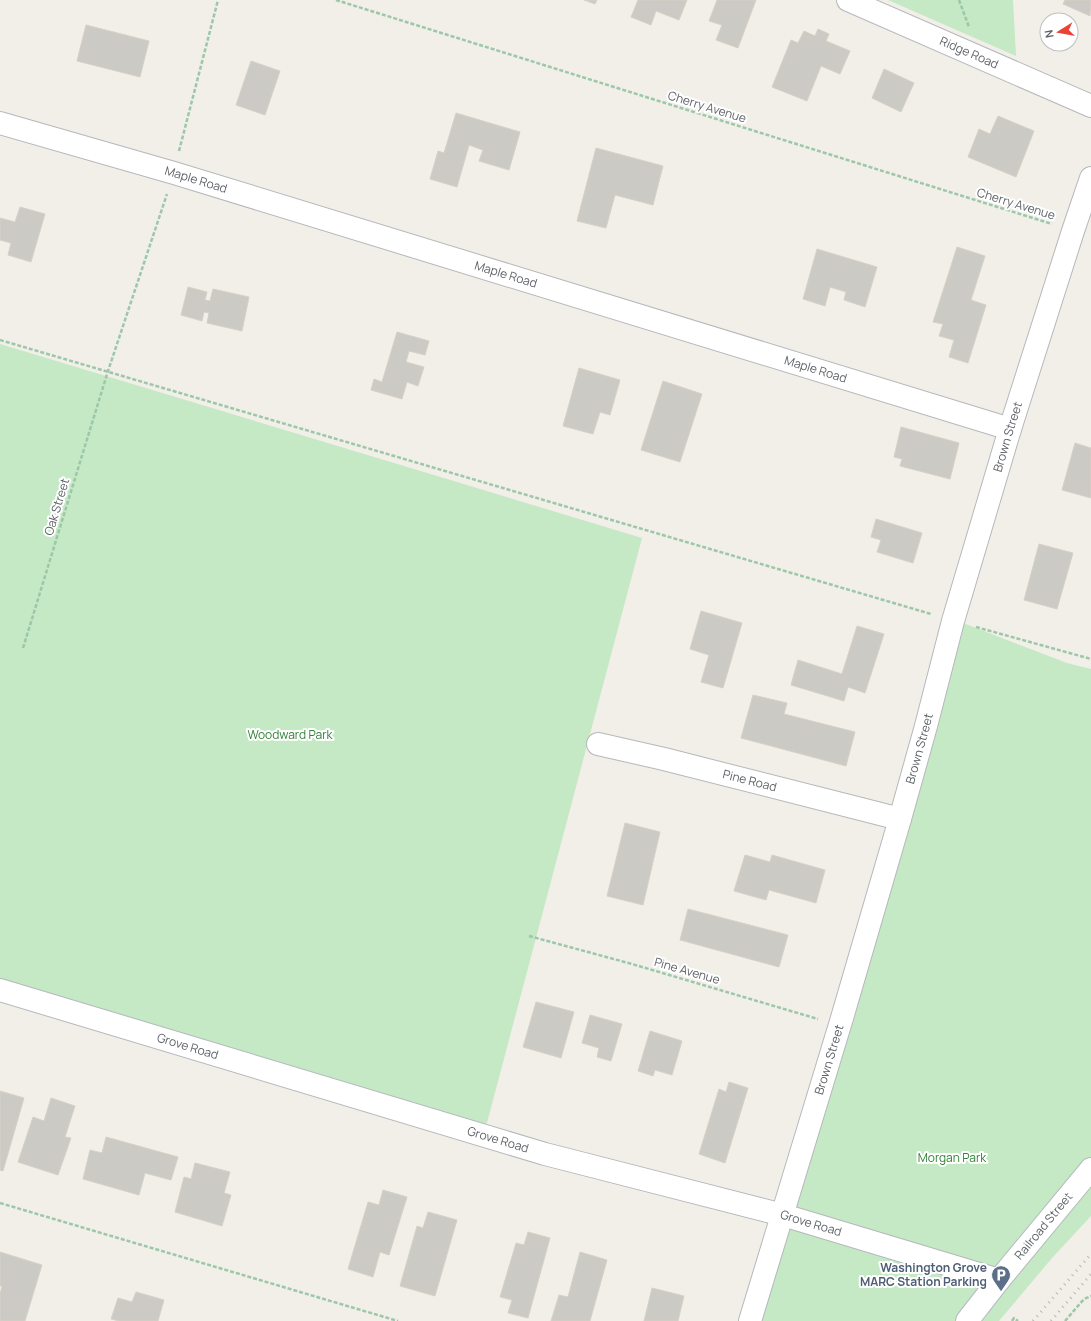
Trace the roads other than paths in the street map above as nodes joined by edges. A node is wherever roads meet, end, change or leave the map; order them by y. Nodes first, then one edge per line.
1 (848, 0) edge
2 (1091, 106) edge
3 (0, 123) edge
4 (1091, 178) edge
5 (1010, 429) junction
6 (598, 744) dead end
7 (900, 819) junction
8 (0, 990) edge
9 (1091, 1169) edge
10 (783, 1215) junction
11 (999, 1280) junction
12 (750, 1321) edge
13 (968, 1321) edge

1 - 2 street, Ridge Road
3 - 5 street, Maple Road
4 - 5 street, Brown Street
5 - 7 street, Brown Street
6 - 7 street, Pine Road
7 - 10 street, Brown Street
8 - 10 street, Grove Road
9 - 11 street, Railroad Street
10 - 11 street, Grove Road
10 - 12 street, Brown Street
11 - 13 street, Railroad Street

